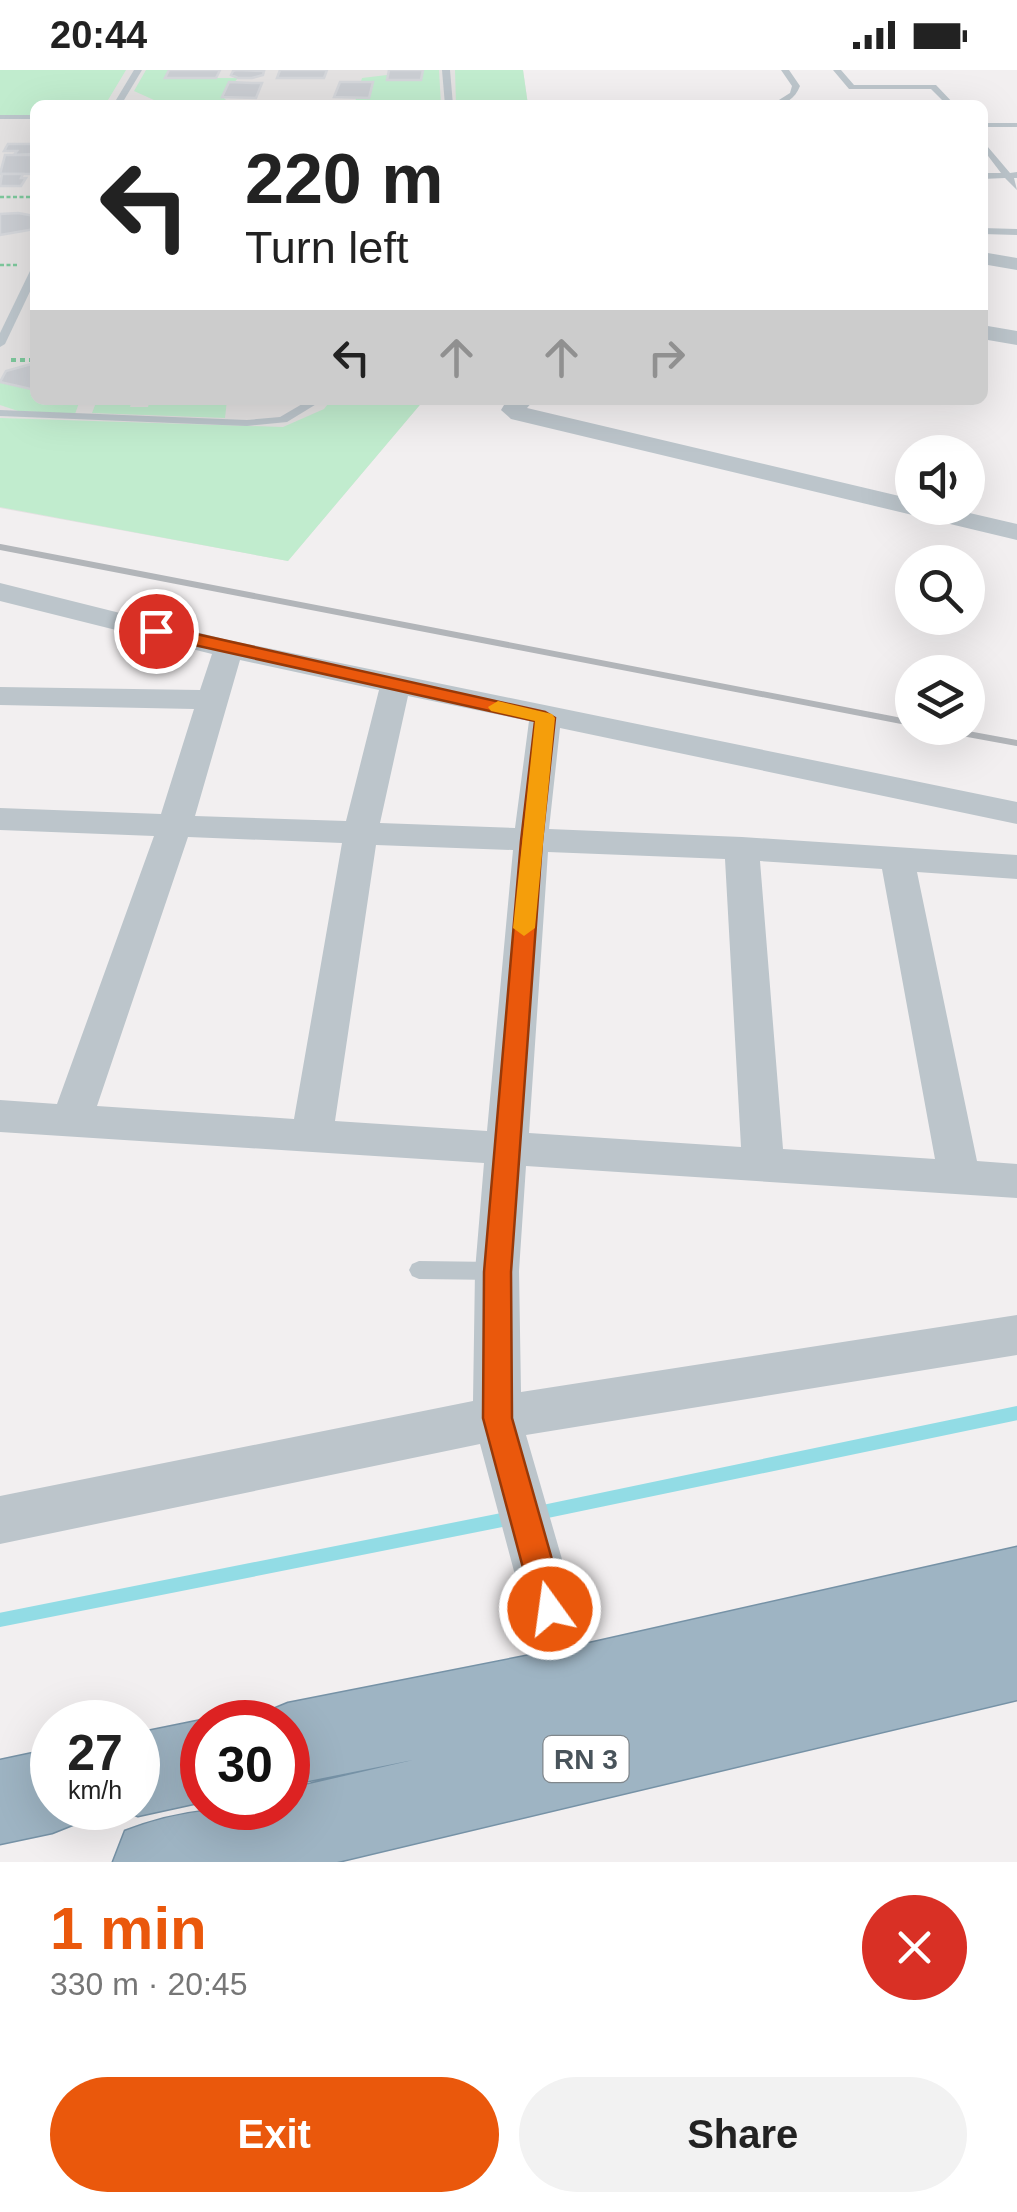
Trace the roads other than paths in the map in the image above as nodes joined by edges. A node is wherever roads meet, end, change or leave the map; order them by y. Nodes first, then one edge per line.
1 (138, 70) edge
2 (446, 70) edge
3 (785, 70) edge
4 (837, 70) edge
5 (1017, 95) edge
6 (998, 96) dead end
7 (120, 100) edge
8 (449, 100) edge
9 (781, 100) edge
10 (947, 100) edge
11 (0, 117) edge
12 (30, 117) edge
13 (988, 125) edge
14 (1017, 125) edge
15 (988, 149) edge
16 (1012, 175) edge
17 (1017, 187) edge
18 (988, 231) edge
19 (1017, 232) edge
20 (988, 259) edge
21 (1017, 264) edge
22 (30, 279) edge
23 (3, 328) edge
24 (988, 333) edge
25 (1017, 338) edge
26 (0, 344) edge
27 (308, 405) edge
28 (518, 405) edge
29 (0, 413) edge
30 (1017, 532) edge
31 (0, 592) edge
32 (228, 649) junction
33 (396, 683) junction
34 (0, 696) edge
35 (211, 700) junction
36 (545, 718) junction
37 (1017, 813) edge
38 (2, 823) edge
39 (175, 824) junction
40 (361, 831) junction
41 (531, 841) junction
42 (742, 848) junction
43 (898, 857) junction
44 (1017, 867) edge
45 (0, 1116) edge
46 (72, 1119) junction
47 (312, 1137) junction
48 (506, 1150) junction
49 (762, 1164) junction
50 (958, 1176) junction
51 (1017, 1181) edge
52 (420, 1270) dead end
53 (497, 1272) junction
54 (1017, 1334) edge
55 (505, 1439) junction
56 (0, 1520) edge
57 (1017, 1585) edge
58 (1017, 1660) edge
59 (572, 1687) junction
60 (310, 1740) edge
61 (30, 1796) edge
62 (0, 1802) edge
63 (156, 1862) edge

1 - 7 lane
2 - 8 lane
3 - 9 lane
4 - 10 lane
5 - 6 lane
11 - 12 lane
13 - 14 lane
15 - 16 lane
16 - 17 lane
18 - 19 lane
20 - 21 street
22 - 23 lane
23 - 26 lane
24 - 25 street
27 - 29 lane
28 - 30 street
31 - 32 street
32 - 33 street
32 - 35 street
33 - 36 street
33 - 40 street
34 - 35 street
35 - 39 street
36 - 37 street
36 - 41 street
38 - 39 street
39 - 40 street
39 - 46 street
40 - 41 street
40 - 47 street
41 - 42 street
41 - 48 street
42 - 43 street
42 - 49 street
43 - 44 street
43 - 50 street
45 - 46 street
46 - 47 street
47 - 48 street
48 - 49 street
48 - 53 street
49 - 50 street
50 - 51 street
52 - 53 lane
53 - 55 street
54 - 55 street
55 - 56 street
55 - 59 street
57 - 59 highway, RN 3
58 - 63 highway, RN 3
59 - 60 highway, RN 3
61 - 62 highway

